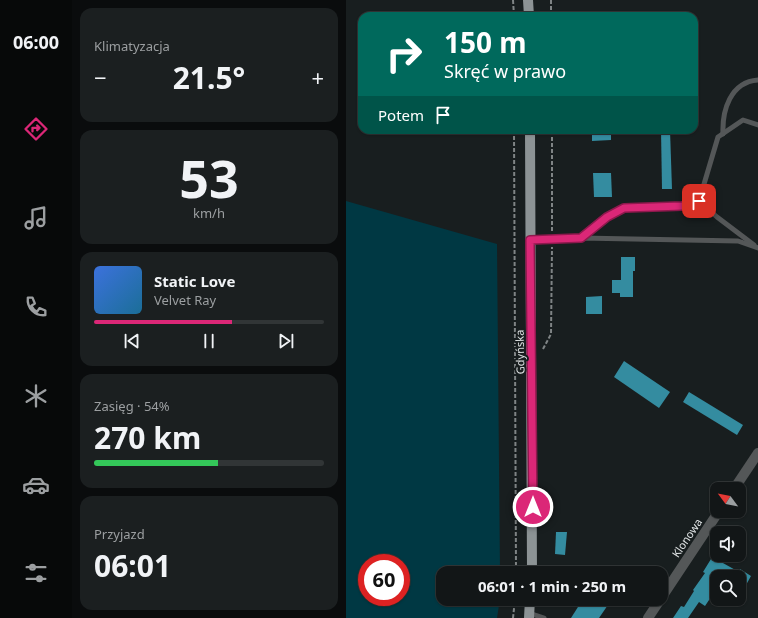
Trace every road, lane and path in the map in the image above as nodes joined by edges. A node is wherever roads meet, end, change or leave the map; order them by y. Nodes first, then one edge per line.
1 (514, 0) edge
2 (528, 0) edge
3 (551, 0) edge
4 (514, 12) edge
5 (529, 12) edge
6 (551, 12) edge
7 (758, 80) edge
8 (758, 125) edge
9 (514, 134) edge
10 (530, 134) edge
11 (552, 134) edge
12 (723, 134) junction
13 (699, 201) junction
14 (581, 238) junction
15 (530, 240) junction
16 (552, 240) junction
17 (758, 248) edge
18 (540, 353) dead end
19 (758, 453) edge
20 (739, 482) edge
21 (714, 518) edge
22 (516, 566) edge
23 (532, 566) edge
24 (514, 606) edge
25 (529, 615) edge
26 (513, 618) edge
27 (544, 618) edge
28 (648, 618) edge

1 - 4 path
2 - 5 main road
3 - 6 path
7 - 12 lane
8 - 12 lane
9 - 22 path
10 - 15 main road, Gdyńska
11 - 16 path
12 - 13 lane
13 - 14 lane
13 - 17 lane
14 - 16 lane
14 - 17 lane
15 - 16 lane
15 - 23 main road, Gdyńska
16 - 18 path
19 - 20 street
21 - 28 street, Klonowa
24 - 26 path
25 - 27 lane

